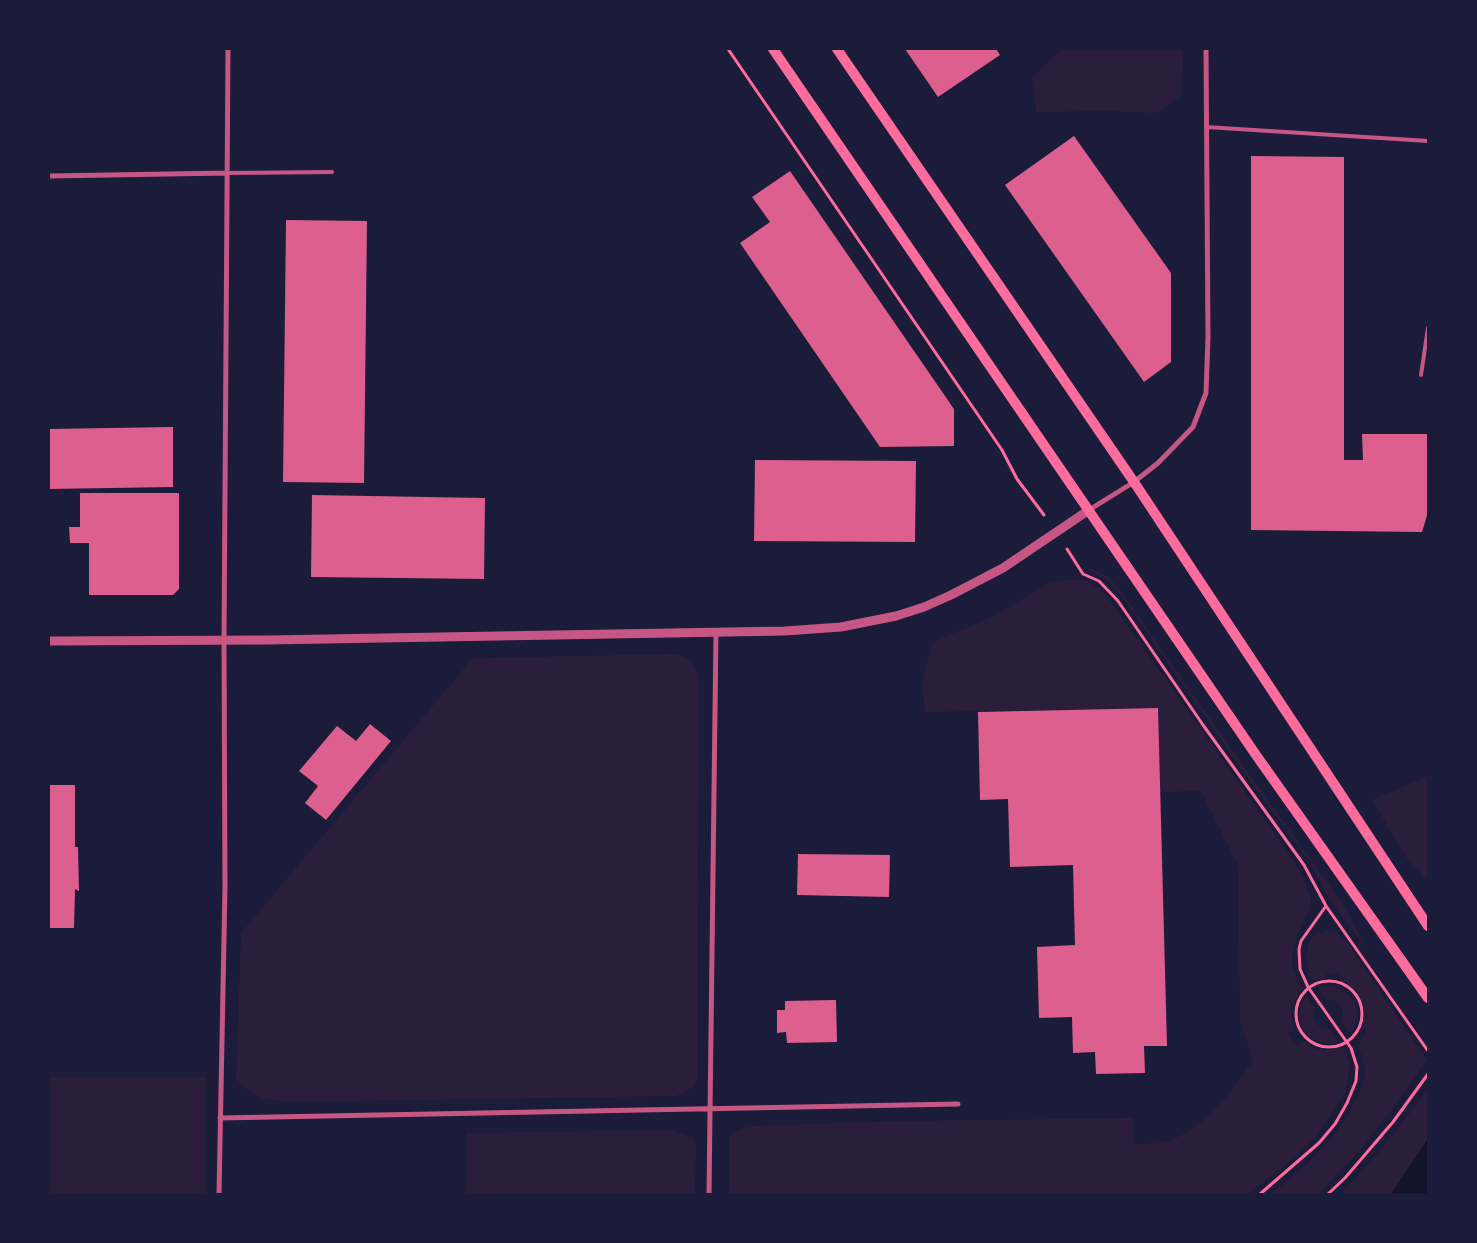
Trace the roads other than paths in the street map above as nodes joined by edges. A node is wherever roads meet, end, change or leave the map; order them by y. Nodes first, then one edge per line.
1 (228, 49) edge
2 (773, 49) edge
3 (837, 49) edge
4 (1206, 49) edge
5 (1206, 127) junction
6 (1428, 141) edge
7 (332, 172) dead end
8 (228, 173) junction
9 (49, 176) edge
10 (1428, 328) edge
11 (1421, 375) dead end
12 (1134, 482) junction
13 (1089, 510) junction
14 (716, 632) junction
15 (224, 640) junction
16 (49, 641) edge
17 (1428, 926) edge
18 (1428, 998) edge
19 (958, 1104) dead end
20 (710, 1108) junction
21 (220, 1118) junction
22 (219, 1194) edge
23 (708, 1194) edge

1 - 8 street
2 - 13 main road
3 - 12 main road
4 - 5 street
5 - 6 lane
5 - 12 street
7 - 8 lane
8 - 9 street
8 - 15 street
10 - 11 lane
12 - 13 street
12 - 17 main road
13 - 14 street
13 - 18 main road
14 - 15 street
14 - 20 street
15 - 16 street
15 - 21 street
19 - 20 street
20 - 21 street
20 - 23 street
21 - 22 street

